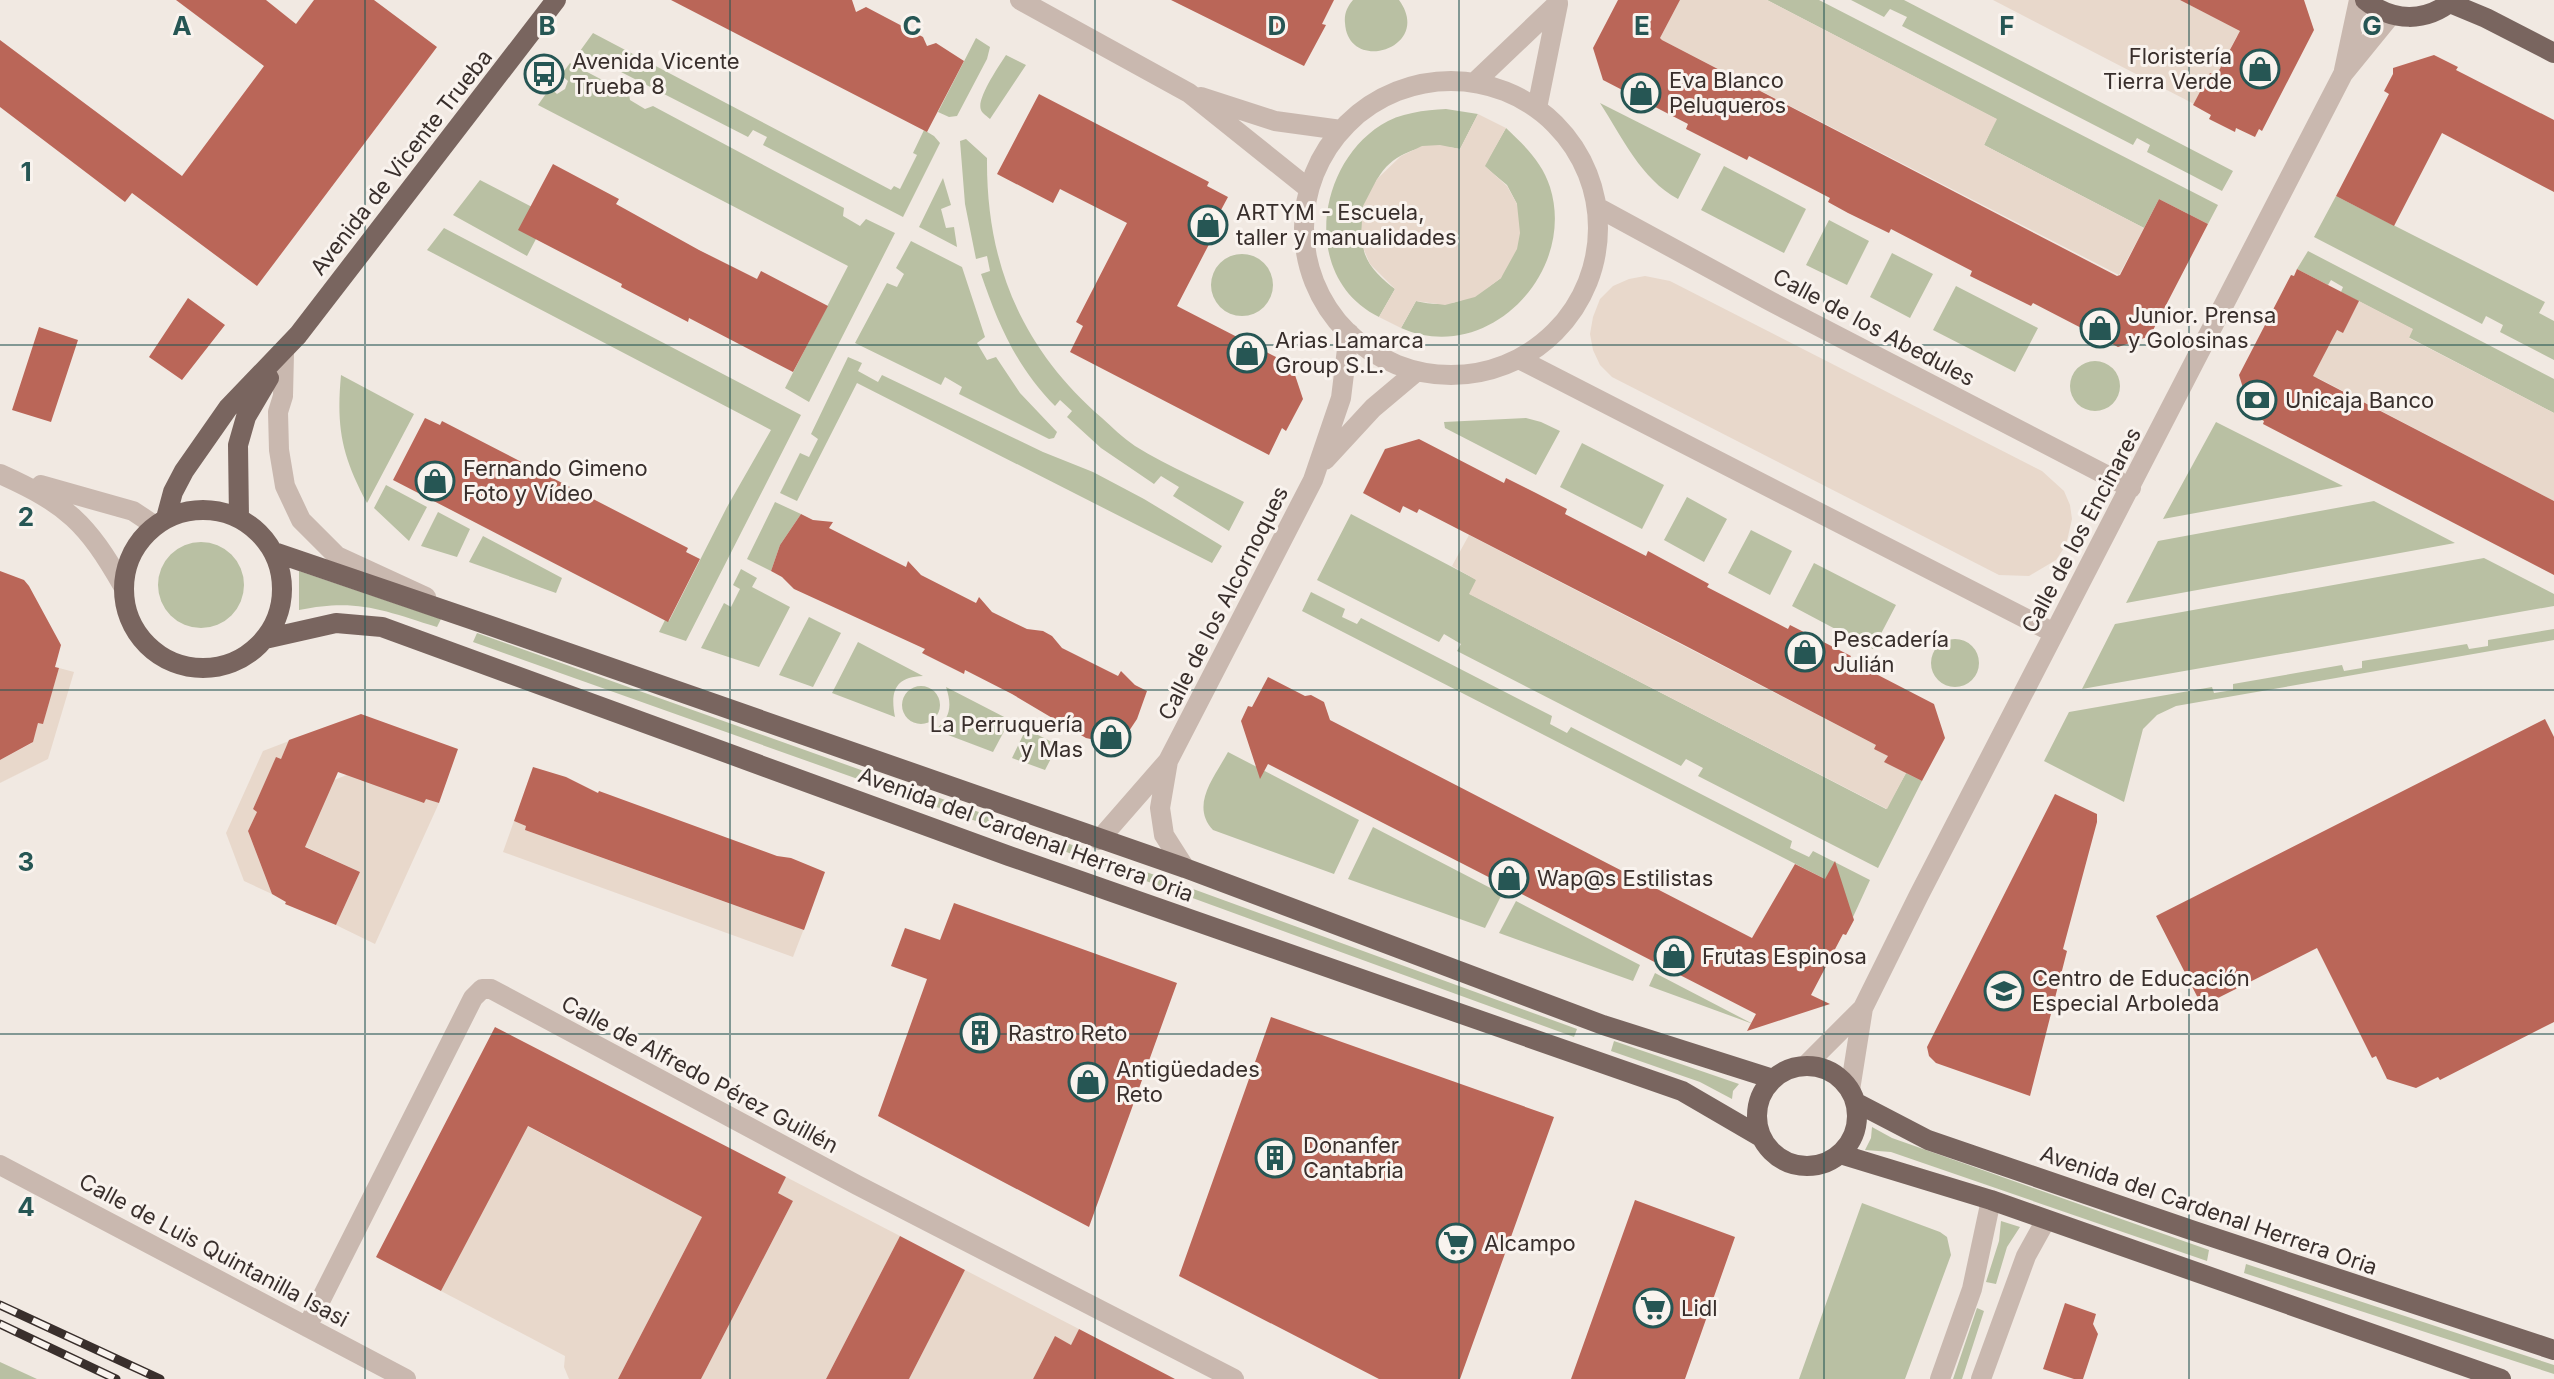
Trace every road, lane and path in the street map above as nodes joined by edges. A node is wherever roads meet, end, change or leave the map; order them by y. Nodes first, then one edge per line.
1 (556, 0) edge
2 (1020, 0) edge
3 (2362, 0) edge
4 (1559, 2) edge
5 (2451, 2) edge
6 (2391, 15) junction
7 (2554, 53) edge
8 (2343, 74) junction
9 (1475, 82) junction
10 (1189, 93) junction
11 (1537, 108) junction
12 (1341, 130) junction
13 (1309, 189) junction
14 (1597, 207) junction
15 (1349, 333) junction
16 (284, 353) junction
17 (1519, 359) junction
18 (1417, 371) junction
19 (1320, 467) junction
20 (1, 475) edge
21 (2131, 488) junction
22 (239, 518) junction
23 (160, 522) junction
24 (277, 553) junction
25 (123, 586) junction
26 (466, 617) junction
27 (2054, 633) junction
28 (265, 639) junction
29 (1168, 761) junction
30 (1099, 840) junction
31 (1185, 868) junction
32 (1863, 1008) junction
33 (1805, 1066) junction
34 (1773, 1079) junction
35 (1852, 1096) junction
36 (1761, 1137) junction
37 (1840, 1154) junction
38 (0, 1165) edge
39 (1991, 1200) junction
40 (2046, 1220) junction
41 (307, 1327) junction
42 (2554, 1350) edge
43 (403, 1378) edge
44 (1234, 1379) edge
45 (1940, 1379) edge
46 (1981, 1379) edge
47 (2501, 1379) edge

1 - 16 main road, Avenida de Vicente Trueba
2 - 10 street
3 - 6 main road
3 - 8 street, Calle de los Encinares
4 - 9 street
4 - 11 street
5 - 6 main road
5 - 7 main road
6 - 8 street, Calle de los Encinares
8 - 21 street, Calle de los Encinares
9 - 11 street
9 - 12 street
10 - 12 street
10 - 13 street
11 - 14 street
12 - 13 street
13 - 15 street
14 - 17 street
14 - 21 street, Calle de los Abedules
15 - 18 street
15 - 19 street, Calle de los Alcornoques
16 - 22 main road, Avenida de Vicente Trueba
16 - 23 main road, Avenida de Vicente Trueba
16 - 26 street, Avenida del Cardenal Herrera Oria
17 - 18 street
17 - 27 street
18 - 19 street, Calle de los Alcornoques
19 - 29 street, Calle de los Alcornoques
20 - 23 street
20 - 25 street
21 - 27 street, Calle de los Encinares
22 - 23 main road
22 - 24 main road
23 - 25 main road
24 - 26 main road, Avenida del Cardenal Herrera Oria
24 - 28 main road
25 - 28 main road
26 - 30 main road, Avenida del Cardenal Herrera Oria
27 - 32 street, Calle de los Encinares
28 - 36 main road, Avenida del Cardenal Herrera Oria
29 - 30 street, Calle de los Alcornoques
29 - 31 street, Calle de los Alcornoques
30 - 31 main road, Avenida del Cardenal Herrera Oria
31 - 34 main road, Avenida del Cardenal Herrera Oria
32 - 33 street, Calle de los Encinares
32 - 35 street, Calle de los Encinares
33 - 34 main road
33 - 35 main road, Avenida del Cardenal Herrera Oria
34 - 36 main road
35 - 37 main road
35 - 42 main road, Avenida del Cardenal Herrera Oria
36 - 37 main road, Avenida del Cardenal Herrera Oria
37 - 39 main road
38 - 41 street, Calle de Luis Quintanilla Isasi
39 - 40 main road
39 - 45 street
40 - 46 street
40 - 47 main road
41 - 43 street, Calle de Luis Quintanilla Isasi
41 - 44 street, Calle de Alfredo Pérez Guillén

